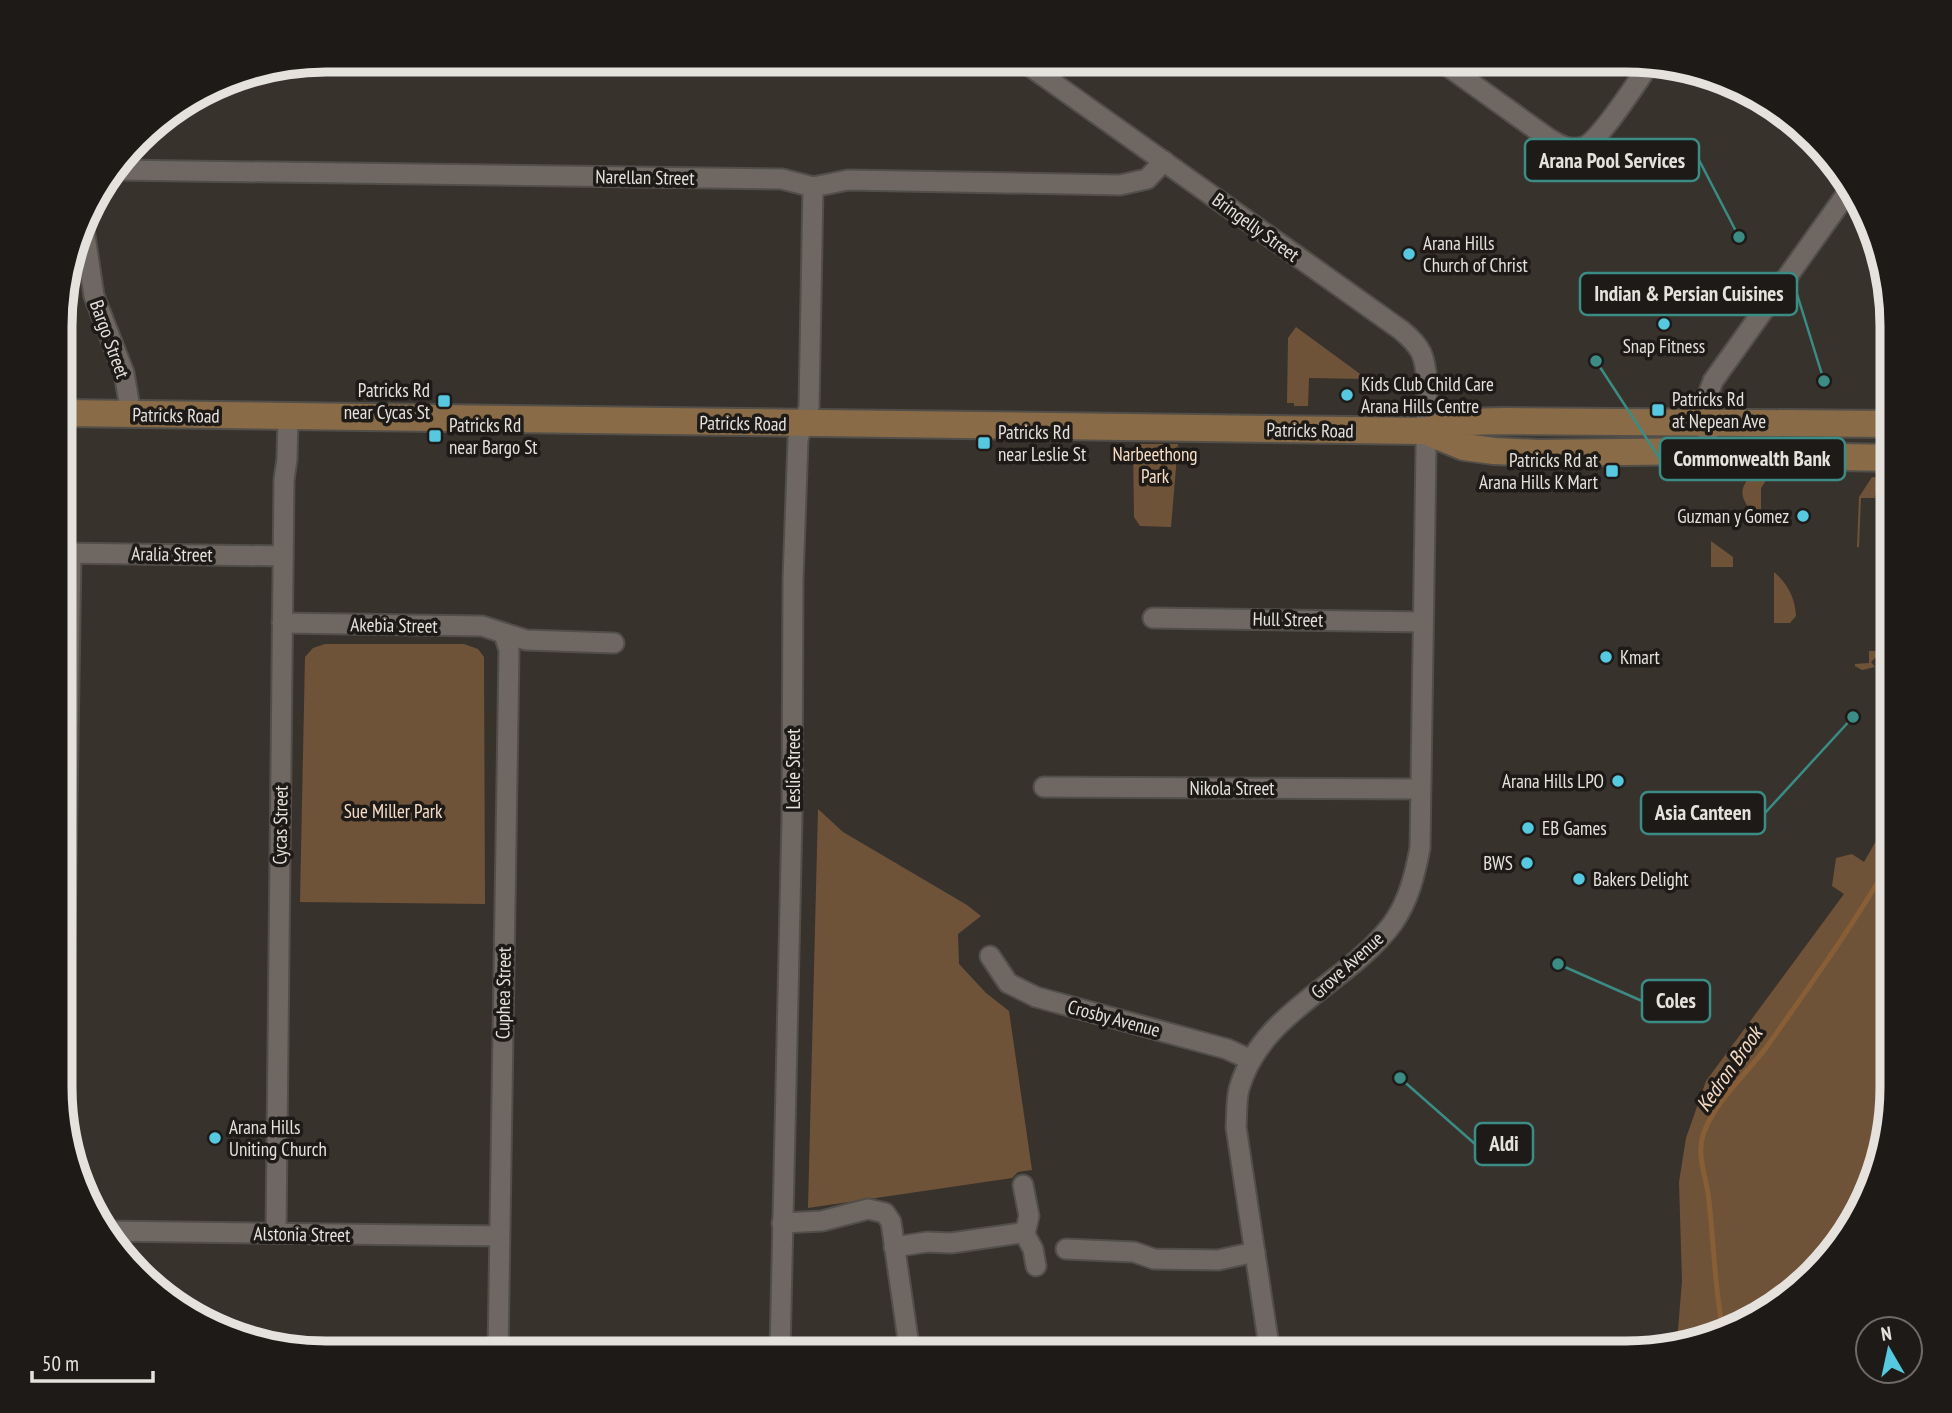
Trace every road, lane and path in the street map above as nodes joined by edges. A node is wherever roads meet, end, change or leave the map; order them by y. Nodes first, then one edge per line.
1 (1038, 72) edge
2 (1456, 72) edge
3 (1644, 72) edge
4 (1164, 161) junction
5 (125, 170) edge
6 (813, 187) junction
7 (1845, 197) edge
8 (86, 242) edge
9 (72, 413) edge
10 (131, 414) junction
11 (288, 416) junction
12 (1709, 422) junction
13 (804, 424) junction
14 (1880, 424) edge
15 (1425, 431) junction
16 (1708, 451) junction
17 (1880, 458) edge
18 (72, 553) edge
19 (283, 556) junction
20 (1153, 618) dead end
21 (1423, 622) junction
22 (282, 623) junction
23 (504, 634) junction
24 (614, 643) dead end
25 (1044, 788) dead end
26 (1420, 789) junction
27 (990, 956) dead end
28 (1251, 1060) junction
29 (1023, 1185) dead end
30 (782, 1223) junction
31 (117, 1231) edge
32 (1023, 1231) junction
33 (276, 1233) junction
34 (499, 1236) junction
35 (894, 1247) junction
36 (1066, 1248) dead end
37 (1255, 1252) junction
38 (1036, 1266) dead end
39 (498, 1341) edge
40 (780, 1341) edge
41 (908, 1341) edge
42 (1268, 1341) edge

1 - 4 street, Bringelly Street
2 - 3 street
4 - 6 street, Narellan Street
4 - 15 street, Bringelly Street
5 - 6 street, Narellan Street
6 - 13 street, Leslie Street
7 - 12 street
8 - 10 street, Bargo Street
9 - 10 main road, Patricks Road
10 - 11 main road, Patricks Road
11 - 13 main road, Patricks Road
11 - 19 street, Cycas Street
12 - 14 main road, Patricks Road
12 - 15 main road, Patricks Road
12 - 16 street
13 - 15 main road, Patricks Road
13 - 30 street, Leslie Street
15 - 16 main road, Patricks Road
15 - 21 street, Grove Avenue
16 - 17 main road, Patricks Road
18 - 19 street, Aralia Street
19 - 22 street, Cycas Street
20 - 21 street, Hull Street
21 - 26 street, Grove Avenue
22 - 23 street, Akebia Street
22 - 33 street, Cycas Street
23 - 24 street, Akebia Street
23 - 34 street, Cuphea Street
25 - 26 street, Nikola Street
26 - 28 street, Grove Avenue
27 - 28 street, Crosby Avenue
28 - 37 street, Grove Avenue
29 - 32 street
30 - 35 street
30 - 40 street, Leslie Street
31 - 33 street, Alstonia Street
32 - 35 street
32 - 38 street
33 - 34 street, Alstonia Street
34 - 39 street, Cuphea Street
35 - 41 street
36 - 37 street
37 - 42 street, Grove Avenue

